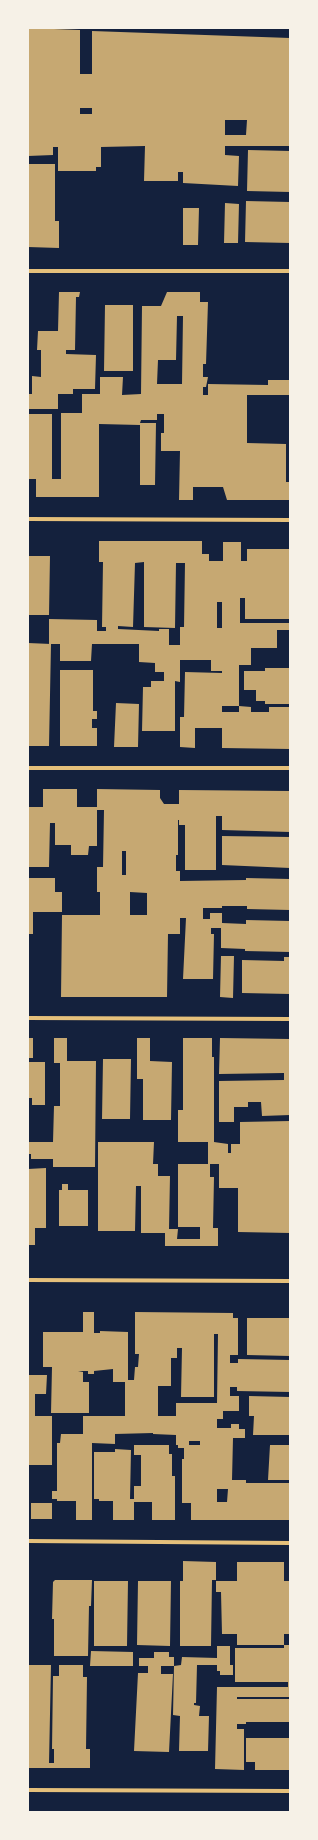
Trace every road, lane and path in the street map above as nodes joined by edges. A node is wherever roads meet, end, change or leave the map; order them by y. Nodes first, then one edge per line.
1 (290, 270) edge
2 (28, 271) edge
3 (28, 519) edge
4 (290, 520) edge
5 (28, 768) edge
6 (290, 768) edge
7 (28, 1018) edge
8 (290, 1019) edge
9 (28, 1280) edge
10 (290, 1281) edge
11 (28, 1541) edge
12 (290, 1543) edge
13 (28, 1790) edge
14 (290, 1791) edge

1 - 2 street
3 - 4 street
5 - 6 street
7 - 8 street
9 - 10 street
11 - 12 street
13 - 14 street

